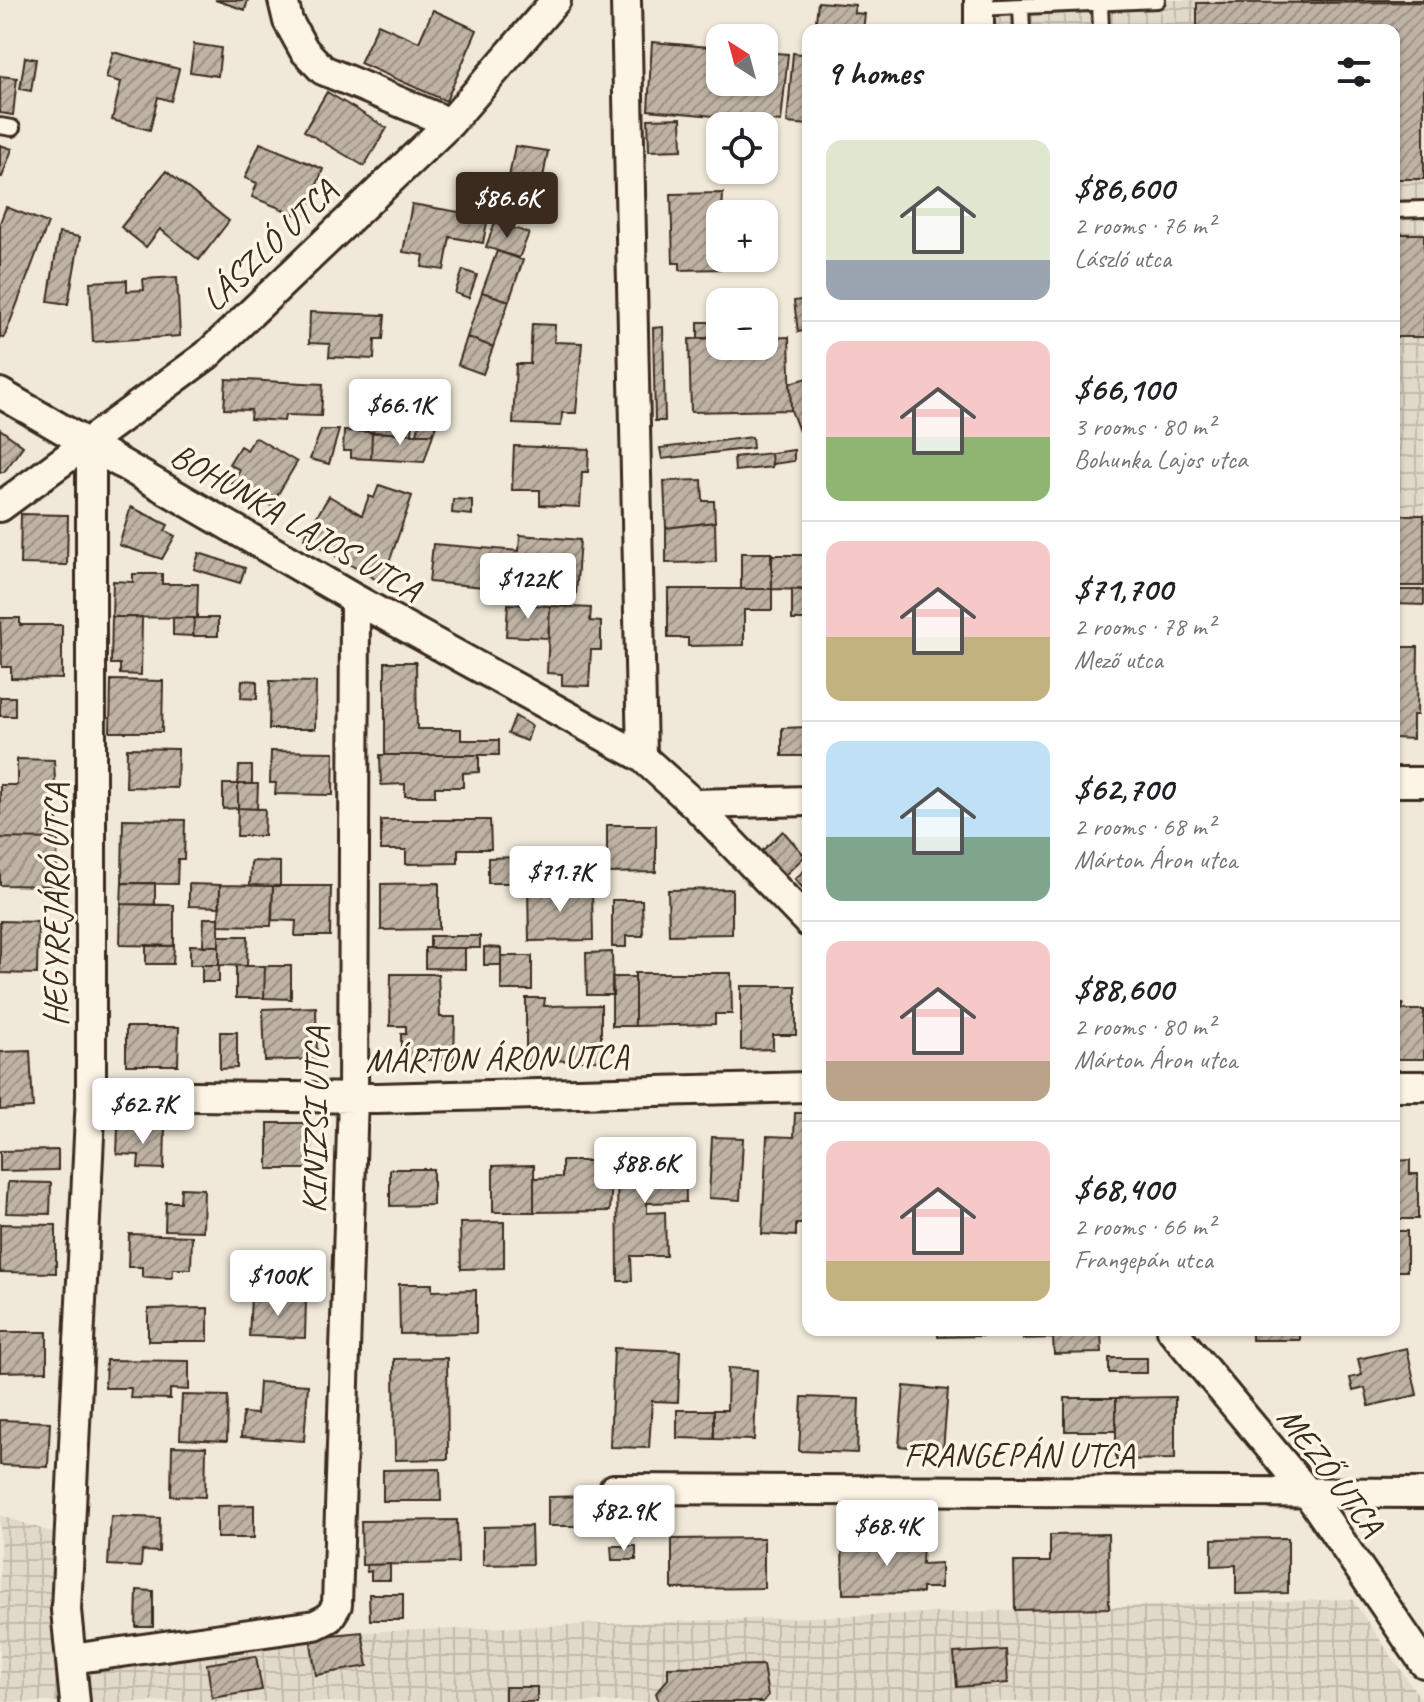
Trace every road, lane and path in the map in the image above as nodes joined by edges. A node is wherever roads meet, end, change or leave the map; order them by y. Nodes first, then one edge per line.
1 (283, 0) edge
2 (556, 0) edge
3 (626, 0) edge
4 (1157, 0) edge
5 (1100, 3) junction
6 (1021, 7) junction
7 (979, 13) edge
8 (1022, 24) edge
9 (1101, 24) edge
10 (450, 123) junction
11 (1424, 209) edge
12 (1400, 210) edge
13 (0, 393) edge
14 (91, 443) junction
15 (0, 507) edge
16 (355, 599) junction
17 (642, 757) junction
18 (1400, 782) edge
19 (1424, 782) edge
20 (802, 801) edge
21 (694, 804) junction
22 (802, 916) edge
23 (1400, 1086) edge
24 (1424, 1086) edge
25 (802, 1087) edge
26 (91, 1095) junction
27 (353, 1097) junction
28 (1177, 1336) edge
29 (614, 1489) dead end
30 (1307, 1492) junction
31 (1424, 1493) edge
32 (71, 1659) junction
33 (1424, 1663) edge
34 (75, 1702) edge

1 - 10 street
2 - 10 street, LÁSZLÓ UTCA
3 - 17 street
4 - 5 lane
5 - 6 lane
5 - 9 lane
6 - 7 lane
6 - 8 lane
10 - 14 street, LÁSZLÓ UTCA
11 - 12 lane
13 - 14 street, BOHUNKA LAJOS UTCA
14 - 15 street, LÁSZLÓ UTCA
14 - 16 street, BOHUNKA LAJOS UTCA
14 - 26 street, HEGYREJÁRÓ UTCA
16 - 17 street, BOHUNKA LAJOS UTCA
16 - 27 street, KINIZSI UTCA
17 - 21 street
18 - 19 street
20 - 21 street
21 - 22 street
23 - 24 street
25 - 27 street, MÁRTON ÁRON UTCA
26 - 27 street, MÁRTON ÁRON UTCA
26 - 32 street, HEGYREJÁRÓ UTCA
27 - 32 street, KINIZSI UTCA
28 - 30 street, MEZŐ UTCA
29 - 30 street, FRANGEPÁN UTCA
30 - 31 street, FRANGEPÁN UTCA
30 - 33 street, MEZŐ UTCA
32 - 34 street, HEGYREJÁRÓ UTCA

